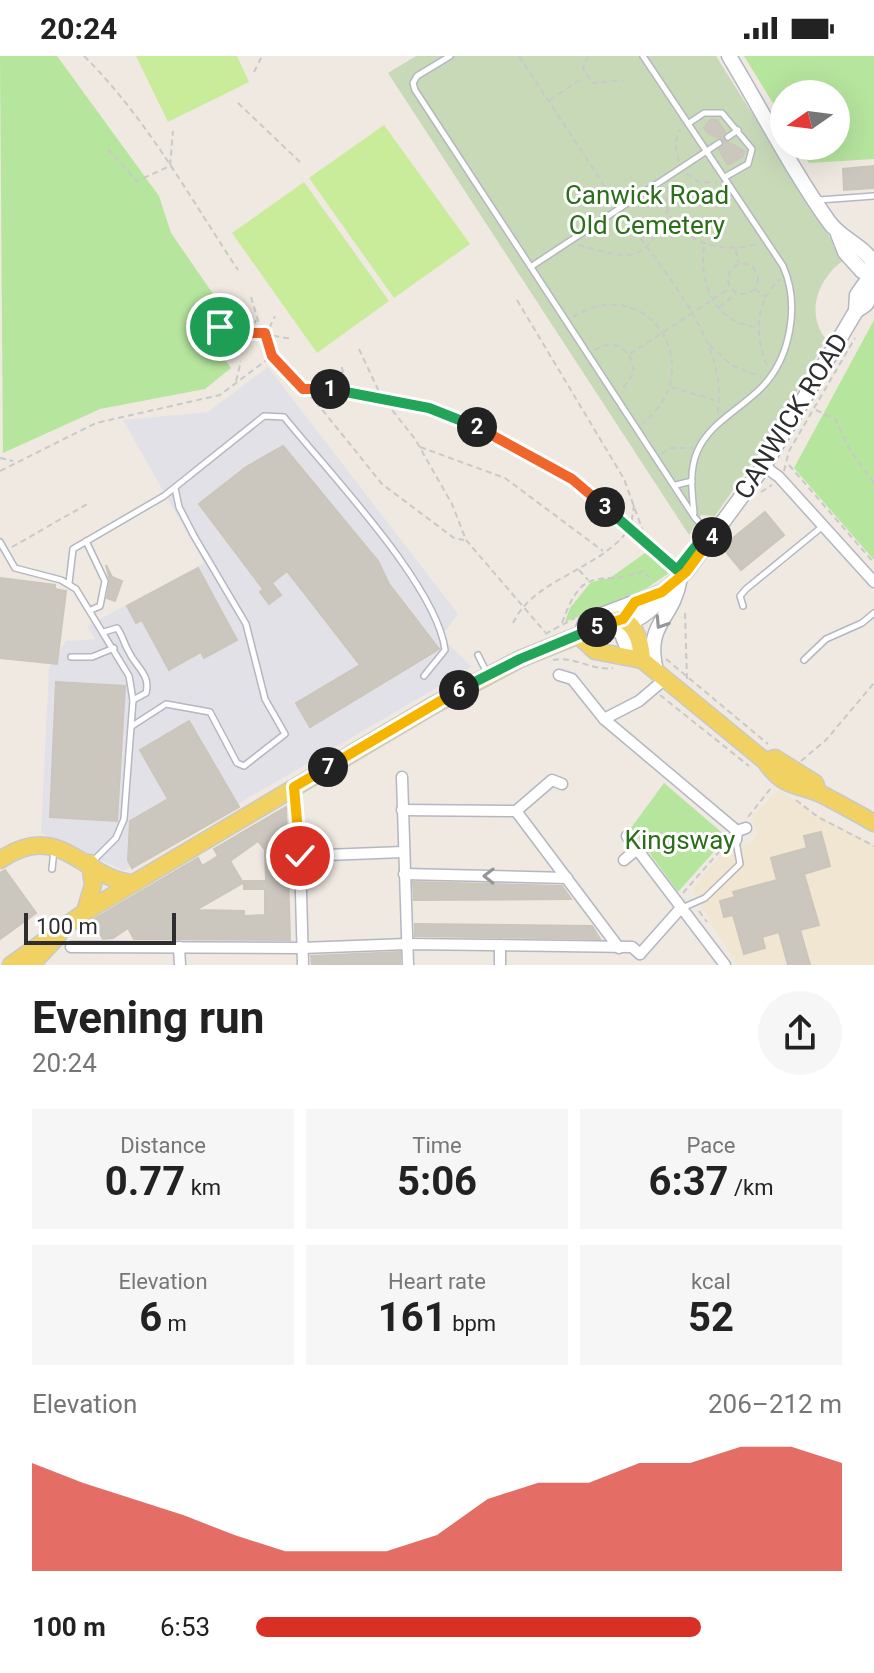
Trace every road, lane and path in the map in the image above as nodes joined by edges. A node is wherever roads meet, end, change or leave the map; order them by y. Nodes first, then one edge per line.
1 (84, 56) edge
2 (262, 56) edge
3 (450, 56) edge
4 (519, 56) edge
5 (588, 56) edge
6 (643, 56) edge
7 (729, 56) edge
8 (254, 72) dead end
9 (585, 77) junction
10 (623, 80) dead end
11 (549, 101) junction
12 (238, 103) dead end
13 (689, 123) junction
14 (738, 130) junction
15 (173, 131) dead end
16 (728, 137) dead end
17 (719, 143) dead end
18 (108, 149) dead end
19 (707, 151) junction
20 (300, 162) dead end
21 (170, 166) junction
22 (673, 173) junction
23 (725, 178) junction
24 (874, 196) edge
25 (814, 200) junction
26 (668, 207) junction
27 (620, 208) junction
28 (766, 239) junction
29 (565, 245) junction
30 (704, 245) junction
31 (646, 248) junction
32 (736, 250) junction
33 (738, 265) junction
34 (532, 266) junction
35 (874, 268) edge
36 (238, 270) dead end
37 (787, 275) junction
38 (730, 288) junction
39 (755, 289) junction
40 (874, 289) edge
41 (737, 293) junction
42 (251, 297) dead end
43 (767, 298) junction
44 (712, 299) junction
45 (517, 300) dead end
46 (718, 308) junction
47 (856, 311) junction
48 (690, 313) junction
49 (275, 316) dead end
50 (256, 320) junction
51 (568, 320) junction
52 (220, 327) dead end
53 (758, 327) junction
54 (251, 333) junction
55 (264, 333) junction
56 (663, 333) junction
57 (293, 339) dead end
58 (710, 344) junction
59 (359, 349) dead end
60 (589, 352) junction
61 (847, 352) dead end
62 (630, 354) junction
63 (272, 356) junction
64 (241, 361) dead end
65 (342, 367) dead end
66 (772, 375) junction
67 (236, 382) junction
68 (671, 387) junction
69 (303, 389) junction
70 (342, 391) junction
71 (351, 392) junction
72 (616, 394) junction
73 (381, 396) junction
74 (327, 400) junction
75 (316, 402) junction
76 (719, 402) junction
77 (815, 409) junction
78 (320, 411) junction
79 (638, 427) junction
80 (711, 431) junction
81 (419, 447) junction
82 (698, 449) junction
83 (657, 457) junction
84 (0, 458) edge
85 (15, 461) junction
86 (789, 465) junction
87 (764, 466) junction
88 (785, 470) dead end
89 (0, 471) edge
90 (692, 481) junction
91 (874, 483) edge
92 (676, 485) junction
93 (175, 488) junction
94 (770, 488) dead end
95 (760, 492) dead end
96 (89, 503) dead end
97 (634, 504) junction
98 (695, 518) junction
99 (824, 525) junction
100 (630, 528) junction
101 (713, 536) junction
102 (466, 540) junction
103 (86, 541) junction
104 (0, 542) edge
105 (648, 545) junction
106 (5, 550) junction
107 (603, 551) junction
108 (874, 563) edge
109 (577, 569) junction
110 (675, 576) junction
111 (649, 577) dead end
112 (589, 581) junction
113 (874, 582) edge
114 (69, 583) junction
115 (662, 592) junction
116 (635, 602) junction
117 (521, 605) junction
118 (743, 606) dead end
119 (91, 610) junction
120 (685, 613) dead end
121 (874, 613) edge
122 (576, 618) dead end
123 (513, 623) dead end
124 (624, 623) junction
125 (104, 632) junction
126 (546, 633) dead end
127 (580, 637) junction
128 (114, 648) junction
129 (661, 653) dead end
130 (478, 655) dead end
131 (71, 657) dead end
132 (642, 660) junction
133 (804, 660) dead end
134 (549, 663) dead end
135 (620, 666) dead end
136 (488, 674) junction
137 (559, 675) dead end
138 (424, 676) dead end
139 (687, 679) junction
140 (658, 680) junction
141 (874, 683) edge
142 (133, 700) junction
143 (604, 719) junction
144 (132, 726) junction
145 (763, 759) junction
146 (794, 761) dead end
147 (550, 766) dead end
148 (402, 777) dead end
149 (294, 787) junction
150 (792, 797) dead end
151 (402, 810) junction
152 (516, 811) junction
153 (874, 823) edge
154 (740, 833) joint
155 (627, 836) dead end
156 (874, 846) edge
157 (54, 847) junction
158 (637, 849) junction
159 (403, 852) junction
160 (300, 856) junction
161 (0, 860) edge
162 (624, 860) dead end
163 (90, 863) junction
164 (52, 869) dead end
165 (404, 874) junction
166 (567, 878) junction
167 (134, 883) junction
168 (680, 909) junction
169 (85, 912) junction
170 (63, 928) junction
171 (84, 933) dead end
172 (407, 944) junction
173 (51, 945) junction
174 (500, 945) junction
175 (71, 947) dead end
176 (83, 947) junction
177 (179, 947) junction
178 (302, 948) junction
179 (619, 948) junction
180 (640, 959) edge
181 (11, 965) edge
182 (31, 965) edge
183 (49, 965) edge
184 (180, 965) edge
185 (303, 965) edge
186 (408, 965) edge
187 (500, 965) edge
188 (725, 965) edge

1 - 21 path
2 - 8 path
3 - 34 lane
4 - 11 path
5 - 9 path
6 - 13 lane
7 - 25 main road
9 - 10 path
9 - 11 path
11 - 27 path
12 - 20 path
13 - 14 lane
13 - 19 lane
14 - 16 lane
14 - 23 lane
15 - 21 path
17 - 19 lane
18 - 21 path
19 - 22 lane
19 - 23 lane
21 - 36 path
22 - 26 path
22 - 27 lane
23 - 28 lane
24 - 25 lane
25 - 35 main road
26 - 30 path
26 - 31 path
27 - 29 lane
27 - 31 path
28 - 32 path
28 - 37 lane
29 - 31 path
29 - 34 lane
30 - 32 path
30 - 44 path
31 - 48 path
32 - 33 path
33 - 38 path
33 - 39 path
34 - 51 lane
35 - 47 main road, CANWICK ROAD
37 - 43 path
37 - 66 lane
38 - 41 path
38 - 44 path
39 - 41 path
39 - 43 path
40 - 47 main road, CANWICK ROAD
41 - 46 path
42 - 50 path
43 - 53 path
44 - 46 path
44 - 48 path
45 - 97 path
46 - 53 path
47 - 87 main road, CANWICK ROAD
48 - 56 path
48 - 58 path
49 - 55 path
50 - 54 path
50 - 55 path
51 - 56 path
51 - 60 lane
52 - 54 path
53 - 66 path
54 - 55 path
55 - 57 path
55 - 63 path
56 - 62 path
56 - 68 path
58 - 66 path
58 - 76 path
59 - 73 path
60 - 62 path
60 - 72 lane
61 - 77 path
62 - 72 path
63 - 67 path
63 - 69 path
64 - 67 path
65 - 71 path
66 - 80 lane
67 - 85 path
68 - 76 path
68 - 79 path
69 - 70 path
69 - 75 path
70 - 71 path
70 - 74 path
71 - 73 path
72 - 79 lane
73 - 81 path
73 - 100 path
74 - 75 path
74 - 78 path
75 - 78 path
76 - 80 path
77 - 86 path
77 - 91 path
78 - 102 path
79 - 83 lane
80 - 82 lane
81 - 102 path
81 - 107 path
82 - 83 path
82 - 90 lane
83 - 92 lane
84 - 85 path
85 - 89 path
86 - 88 path
86 - 108 path
87 - 99 street
87 - 101 main road, CANWICK ROAD
90 - 92 lane
90 - 98 lane
92 - 98 lane
93 - 103 lane
93 - 138 lane
93 - 144 lane
94 - 95 path
96 - 106 path
97 - 100 path
97 - 105 path
98 - 101 lane
99 - 113 street
99 - 118 lane
100 - 105 path
100 - 107 path
101 - 110 main road, CANWICK ROAD
102 - 117 path
103 - 114 lane
103 - 119 lane
104 - 106 lane
105 - 110 path
106 - 114 lane
107 - 109 path
109 - 112 path
109 - 117 path
110 - 115 main road, CANWICK ROAD
110 -> 140 main road
111 - 112 path
112 - 122 path
114 - 119 lane
115 - 116 main road, CANWICK ROAD
115 - 124 main road, CANWICK ROAD
116 - 124 main road
116 - 127 main road, CANWICK ROAD
117 - 123 path
117 - 126 path
119 - 125 lane
120 - 139 path
121 - 133 lane
124 - 127 main road
124 - 132 main road
125 - 128 lane
125 - 142 lane
127 - 132 main road
127 - 136 main road, CANWICK ROAD
128 - 131 lane
128 - 142 lane
129 - 139 path
130 - 136 lane
132 - 140 main road
134 - 135 path
136 - 149 main road, CANWICK ROAD
137 - 143 street
139 - 145 path
140 - 143 street
140 - 145 main road
140 - 145 path
141 - 146 path
142 - 144 lane
143 - 154 street
144 - 163 lane
145 - 153 main road
147 - 152 street
148 - 151 street
149 - 160 street
149 - 167 main road, CANWICK ROAD
150 - 156 path
151 - 152 street
151 - 159 street
152 - 166 street
154 - 168 lane
155 - 158 street
157 - 161 main road
157 - 163 main road
157 - 164 lane
158 - 162 street
158 - 168 street
159 - 160 street
159 - 165 street
160 - 178 street
163 - 167 main road
163 - 169 main road
166 -> 165 street
165 - 172 street
166 - 179 street
167 - 169 main road, CANWICK ROAD
168 - 180 street
168 - 188 street
169 - 170 main road, CANWICK ROAD
170 - 173 main road, CANWICK ROAD
170 - 181 main road, CANWICK ROAD
171 - 176 street
172 - 174 street
172 - 178 street
172 - 186 street
173 - 182 main road, CANWICK ROAD
173 - 183 main road
174 - 179 street
174 - 187 street
175 - 176 street
176 - 177 street
177 - 178 street
177 - 184 street
178 - 185 street
179 - 180 street

